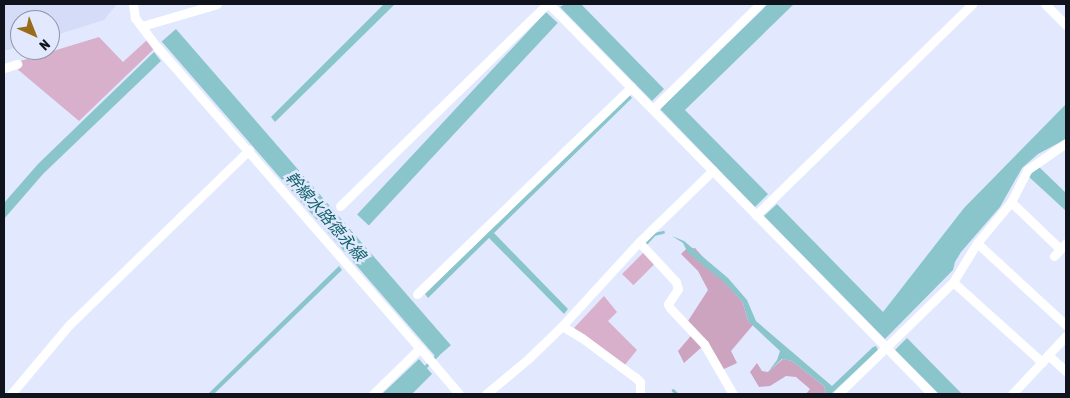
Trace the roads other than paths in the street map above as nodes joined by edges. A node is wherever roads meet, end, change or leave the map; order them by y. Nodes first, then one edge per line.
1 (134, 4) edge
2 (217, 4) edge
3 (548, 4) edge
4 (760, 4) edge
5 (972, 4) edge
6 (1045, 4) edge
7 (1066, 25) edge
8 (142, 26) junction
9 (18, 64) dead end
10 (4, 68) edge
11 (631, 87) junction
12 (653, 109) junction
13 (1066, 145) edge
14 (249, 150) junction
15 (713, 170) junction
16 (1011, 202) junction
17 (340, 206) dead end
18 (756, 215) junction
19 (639, 242) junction
20 (977, 242) junction
21 (1060, 249) edge
22 (953, 282) junction
23 (417, 294) dead end
24 (1066, 325) edge
25 (562, 326) junction
26 (1066, 336) edge
27 (887, 348) junction
28 (423, 352) junction
29 (1045, 359) junction
30 (1066, 371) edge
31 (1018, 392) edge
32 (10, 394) edge
33 (373, 394) edge
34 (459, 394) edge
35 (486, 394) edge
36 (640, 394) edge
37 (733, 394) edge
38 (838, 394) edge
39 (932, 394) edge

1 - 8 street
2 - 8 street
3 - 11 street
3 - 17 street
4 - 12 street
5 - 18 street
6 - 7 street
8 - 14 street
9 - 10 street
11 - 12 street
11 - 23 street
12 - 15 street
13 - 16 street
14 - 28 street
14 - 32 street
15 - 18 street
15 - 19 street
16 - 20 street
16 - 21 street
18 - 27 street
19 - 25 street
19 - 37 street
20 - 22 street
20 - 24 street
22 - 27 street
22 - 29 street
25 - 35 street
25 - 36 street
26 - 29 street
27 - 38 street
27 - 39 street
28 - 33 street
28 - 34 street
29 - 30 street
29 - 31 street

